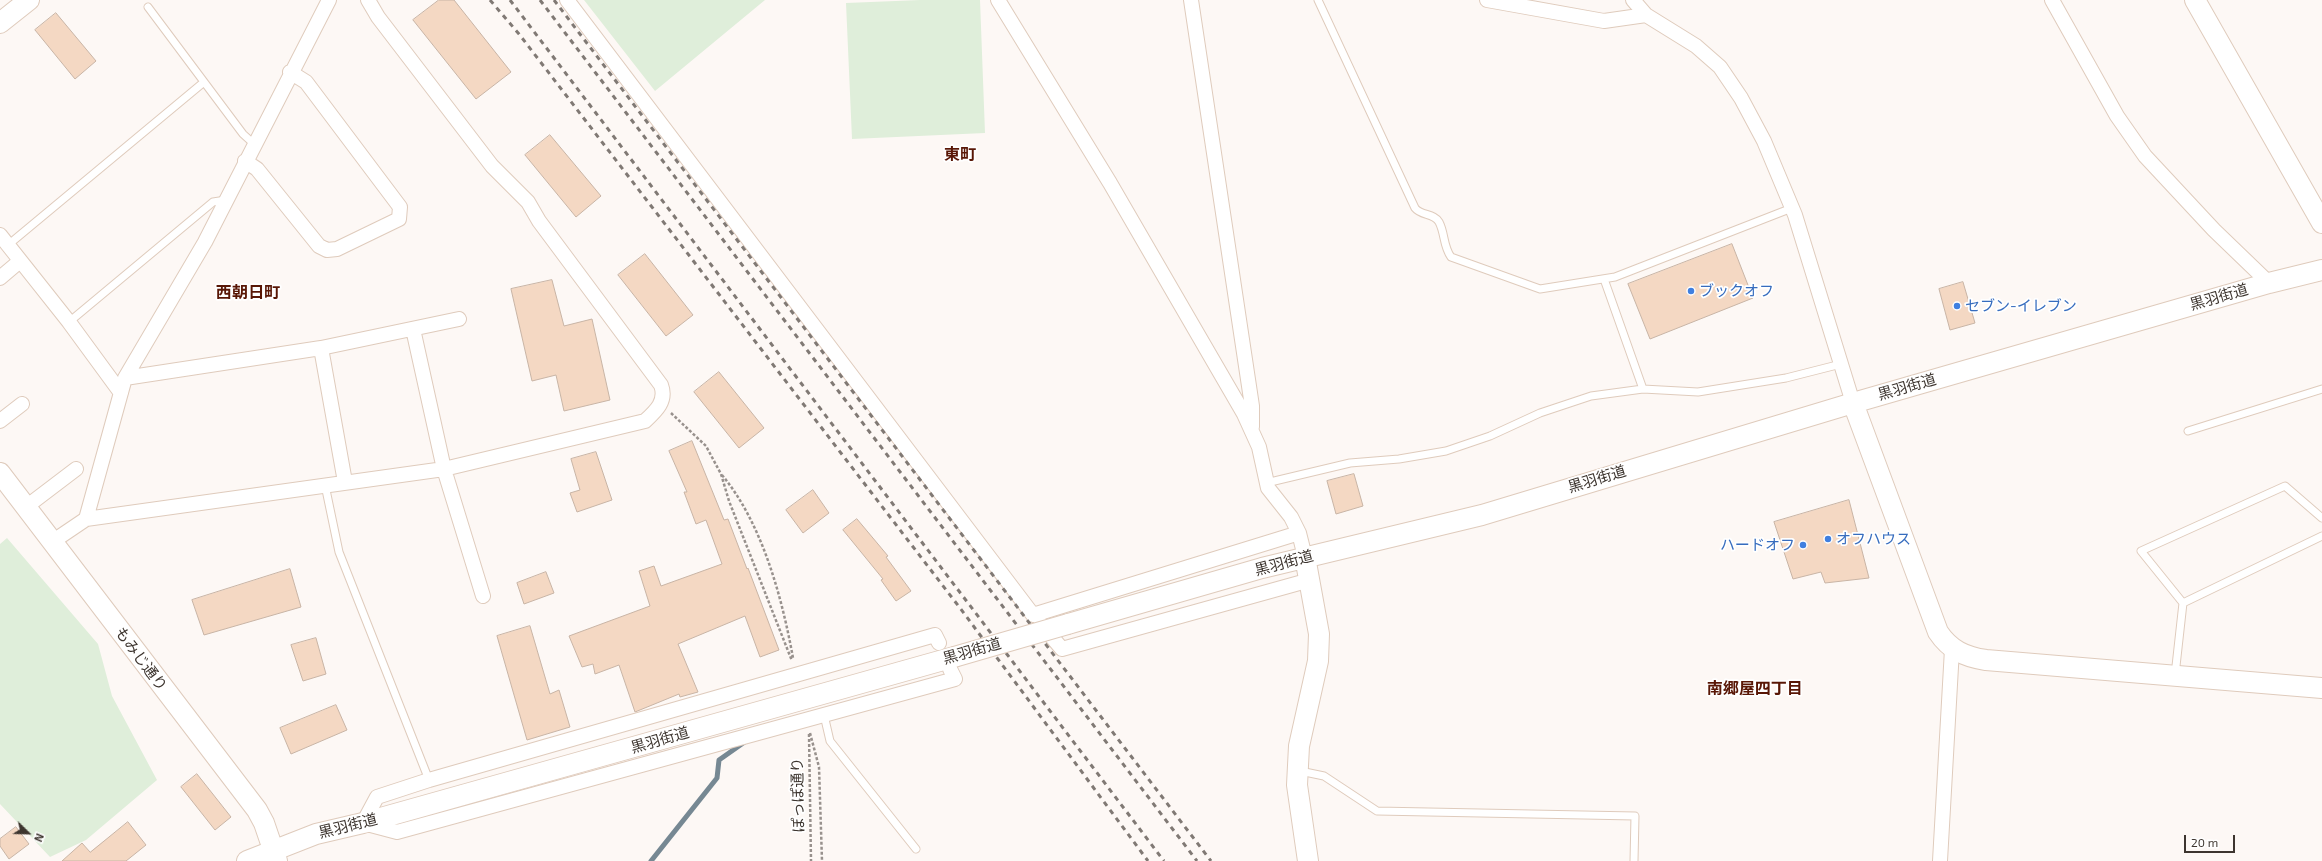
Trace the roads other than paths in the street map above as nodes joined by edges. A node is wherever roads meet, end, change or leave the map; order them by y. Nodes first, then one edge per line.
1 (29, 0) edge
2 (329, 0) edge
3 (368, 0) edge
4 (568, 0) edge
5 (998, 0) edge
6 (1190, 0) edge
7 (1318, 0) edge
8 (1487, 0) edge
9 (1633, 0) edge
10 (2052, 0) edge
11 (2195, 0) edge
12 (148, 7) dead end
13 (1646, 14) junction
14 (0, 23) edge
15 (290, 72) junction
16 (204, 82) junction
17 (254, 144) junction
18 (245, 162) junction
19 (226, 200) junction
20 (1792, 208) junction
21 (2322, 223) edge
22 (4, 240) edge
23 (20, 261) junction
24 (2322, 270) edge
25 (0, 278) edge
26 (1604, 279) junction
27 (2269, 283) junction
28 (459, 319) dead end
29 (69, 322) junction
30 (413, 329) junction
31 (321, 348) junction
32 (1841, 364) junction
33 (125, 378) junction
34 (1643, 389) junction
35 (2322, 389) edge
36 (121, 393) junction
37 (1853, 403) junction
38 (22, 404) dead end
39 (0, 421) edge
40 (1252, 431) junction
41 (2188, 431) dead end
42 (76, 469) dead end
43 (444, 469) junction
44 (0, 473) edge
45 (345, 482) junction
46 (1266, 483) junction
47 (325, 485) junction
48 (26, 507) junction
49 (2322, 518) edge
50 (86, 519) junction
51 (1299, 533) junction
52 (2322, 536) edge
53 (52, 542) junction
54 (1305, 557) junction
55 (1310, 580) junction
56 (483, 596) dead end
57 (2183, 603) junction
58 (1033, 615) junction
59 (938, 643) dead end
60 (1952, 649) junction
61 (952, 663) junction
62 (2175, 675) junction
63 (2322, 688) edge
64 (824, 715) junction
65 (1298, 771) junction
66 (429, 780) junction
67 (363, 823) junction
68 (916, 849) dead end
69 (275, 856) edge
70 (247, 861) edge
71 (1308, 861) edge
72 (1634, 861) edge
73 (1940, 861) edge

1 - 14 street
2 - 15 street
3 - 43 street
4 - 58 street
5 - 40 street
6 - 40 street
7 - 26 lane
8 - 13 street
9 - 13 street
10 - 27 street
11 - 21 street
12 - 16 lane
13 - 20 street
15 - 17 street
15 - 18 street
16 - 17 lane
16 - 22 lane
17 - 18 street
18 - 19 street
19 - 29 lane
19 - 33 street
20 - 26 lane
20 - 32 street
22 - 23 street
23 - 25 street
23 - 29 street
24 - 27 street, 黒羽街道
26 - 34 lane
27 - 37 street, 黒羽街道
28 - 30 street
29 - 36 street
30 - 31 street
30 - 43 street
31 - 33 street
31 - 45 street
32 - 34 lane
32 - 37 street
33 - 36 street
34 - 46 lane
35 - 41 lane
36 - 50 street
37 - 54 street, 黒羽街道
37 - 60 street
38 - 39 street
40 - 46 street
42 - 48 street
43 - 45 street
43 - 56 street
44 - 48 street, もみじ通り
45 - 47 street
46 - 51 street
47 - 50 street
47 - 66 lane
48 - 53 street, もみじ通り
49 - 57 lane
50 - 53 street
51 - 54 street
51 - 58 street
52 - 57 lane
53 - 69 street, もみじ通り
54 - 55 street
54 - 61 street, 黒羽街道, bridge
55 - 58 street
55 - 65 street
57 - 62 lane
59 - 66 street
60 - 62 street
60 - 73 street
61 - 64 street
61 - 67 street, 黒羽街道
62 - 63 street
64 - 67 street
64 - 68 lane
65 - 71 street
65 - 72 lane
66 - 67 street
67 - 69 street, 黒羽街道
69 - 70 street, 黒羽街道

